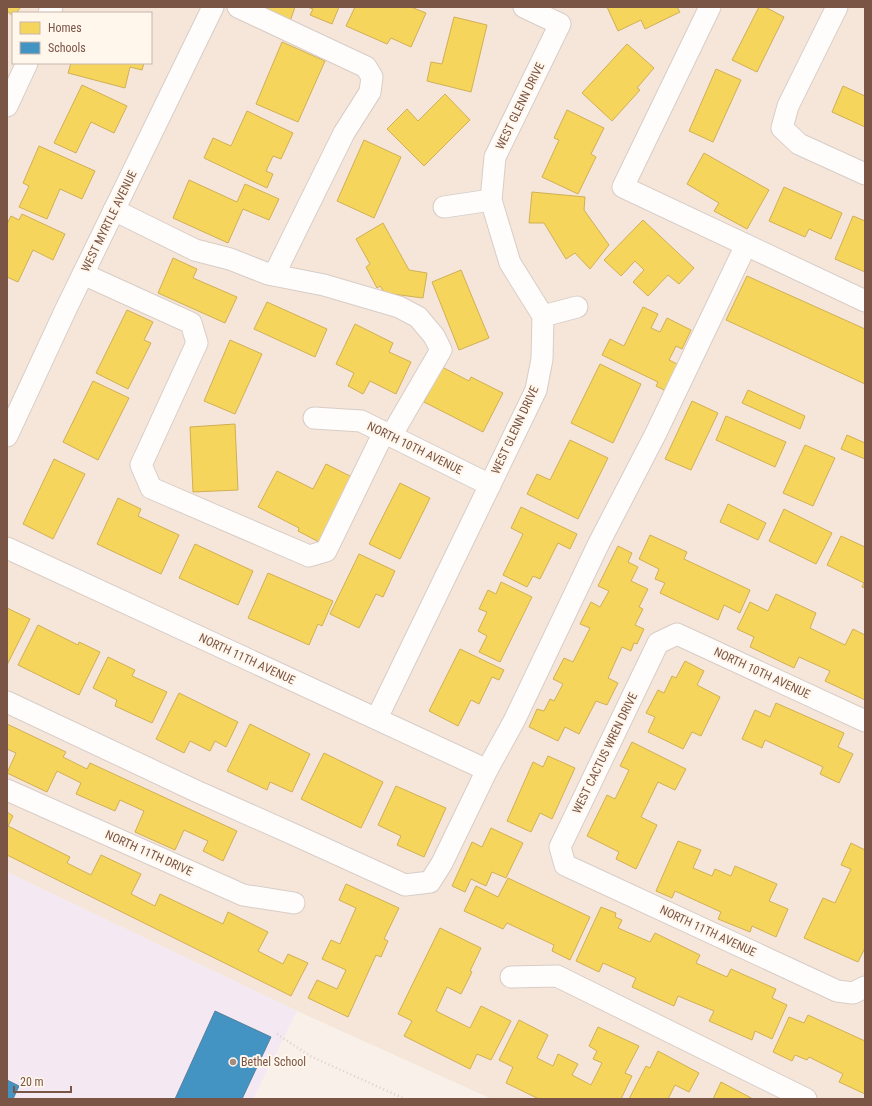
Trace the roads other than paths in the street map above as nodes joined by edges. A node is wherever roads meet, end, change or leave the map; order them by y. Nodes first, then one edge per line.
1 (213, 7) edge
2 (238, 7) edge
3 (524, 7) edge
4 (710, 7) edge
5 (837, 7) edge
6 (27, 64) edge
7 (7, 106) edge
8 (865, 174) edge
9 (491, 200) junction
10 (444, 207) dead end
11 (114, 210) junction
12 (746, 245) junction
13 (83, 274) junction
14 (274, 275) junction
15 (865, 301) edge
16 (577, 307) dead end
17 (543, 316) junction
18 (314, 418) dead end
19 (388, 434) junction
20 (7, 436) edge
21 (490, 485) junction
22 (7, 548) edge
23 (658, 643) joint
24 (7, 702) edge
25 (377, 718) junction
26 (865, 721) edge
27 (487, 770) junction
28 (7, 790) edge
29 (565, 865) joint
30 (294, 903) dead end
31 (511, 977) dead end
32 (859, 990) edge
33 (806, 1099) edge

1 - 11 street, WEST MYRTLE AVENUE
2 - 14 street
3 - 9 street, WEST GLENN DRIVE
4 - 12 street
5 - 8 street
6 - 7 street
9 - 10 street
9 - 17 street, WEST GLENN DRIVE
11 - 13 street, WEST MYRTLE AVENUE
11 - 14 street
12 - 15 street
12 - 27 street
13 - 19 street
13 - 20 street, WEST MYRTLE AVENUE
14 - 19 street
16 - 17 street
17 - 21 street, WEST GLENN DRIVE
18 - 19 street, NORTH 10TH AVENUE
19 - 21 street, NORTH 10TH AVENUE
21 - 25 street, WEST GLENN DRIVE
22 - 25 street, NORTH 11TH AVENUE
23 - 26 street, NORTH 10TH AVENUE
23 - 29 street, WEST CACTUS WREN DRIVE
24 - 27 street
25 - 27 street, NORTH 11TH AVENUE
28 - 30 street, NORTH 11TH DRIVE
29 - 32 street, NORTH 11TH AVENUE
31 - 33 street

